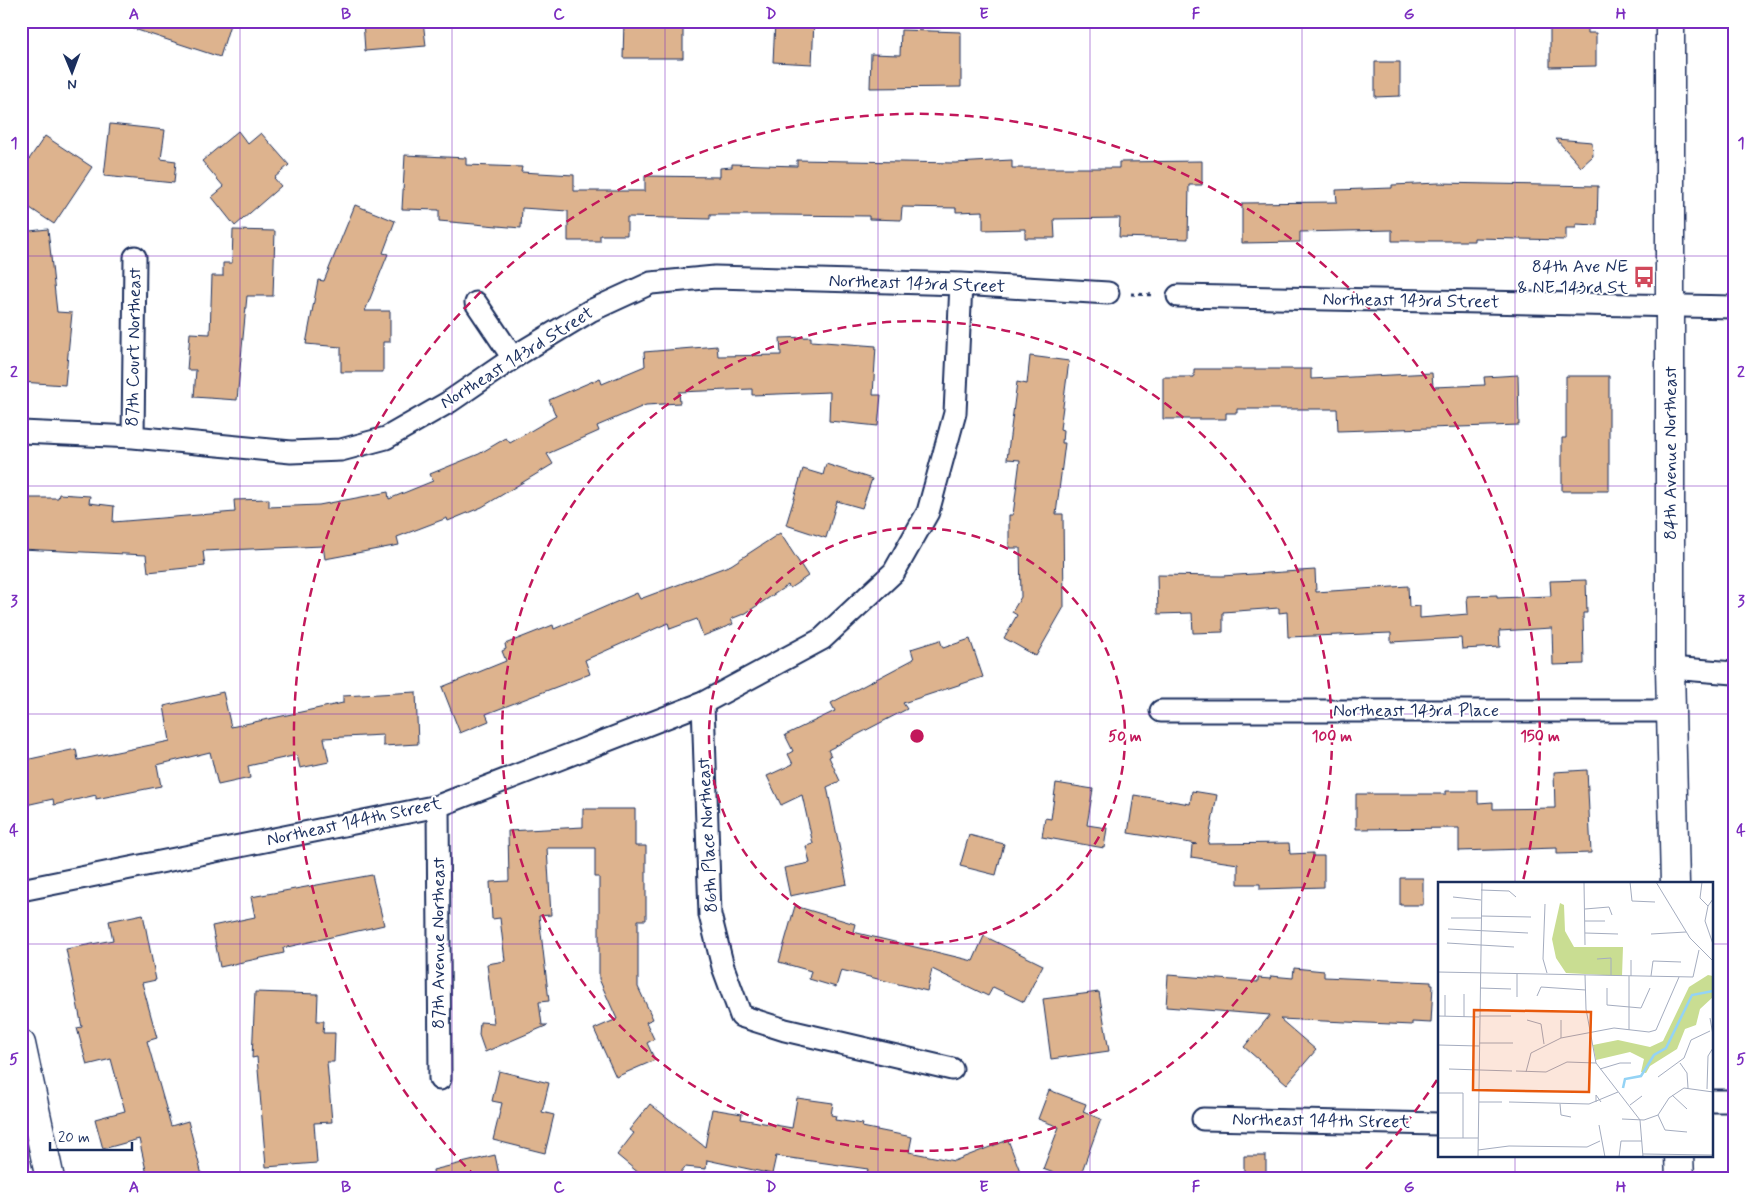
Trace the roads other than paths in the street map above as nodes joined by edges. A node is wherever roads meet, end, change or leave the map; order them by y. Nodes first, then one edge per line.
1 (1670, 21) edge
2 (135, 257) dead end
3 (960, 284) junction
4 (1108, 294) road end
5 (1178, 296) road end
6 (476, 303) dead end
7 (1734, 306) edge
8 (1672, 307) junction
9 (513, 358) junction
10 (21, 432) edge
11 (133, 437) junction
12 (1670, 668) junction
13 (1734, 673) edge
14 (703, 703) junction
15 (1671, 710) junction
16 (1161, 711) dead end
17 (438, 806) junction
18 (1674, 882) edge
19 (21, 890) edge
20 (21, 1044) edge
21 (952, 1069) dead end
22 (440, 1079) dead end
23 (1712, 1101) edge
24 (1734, 1101) edge
25 (1203, 1119) dead end
26 (1438, 1124) edge
27 (1679, 1158) edge
28 (50, 1179) edge
29 (1680, 1179) edge

1 - 8 street, 84th Avenue Northeast
2 - 11 street, 87th Court Northeast
3 - 4 street, Northeast 143rd Street
3 - 9 street, Northeast 143rd Street
3 - 14 street, Northeast 144th Street
5 - 8 street, Northeast 143rd Street
6 - 9 street
7 - 8 street, Northeast 143rd Street
8 - 12 street, 84th Avenue Northeast
9 - 11 street, Northeast 143rd Street
10 - 11 street, Northeast 143rd Street
12 - 13 street
12 - 15 street, 84th Avenue Northeast
14 - 17 street, Northeast 144th Street
14 - 21 street, 86th Place Northeast
15 - 16 street, Northeast 143rd Place
15 - 18 street, 84th Avenue Northeast
17 - 19 street, Northeast 144th Street
17 - 22 street, 87th Avenue Northeast
20 - 28 street
23 - 24 street
25 - 26 street, Northeast 144th Street
27 - 29 street

